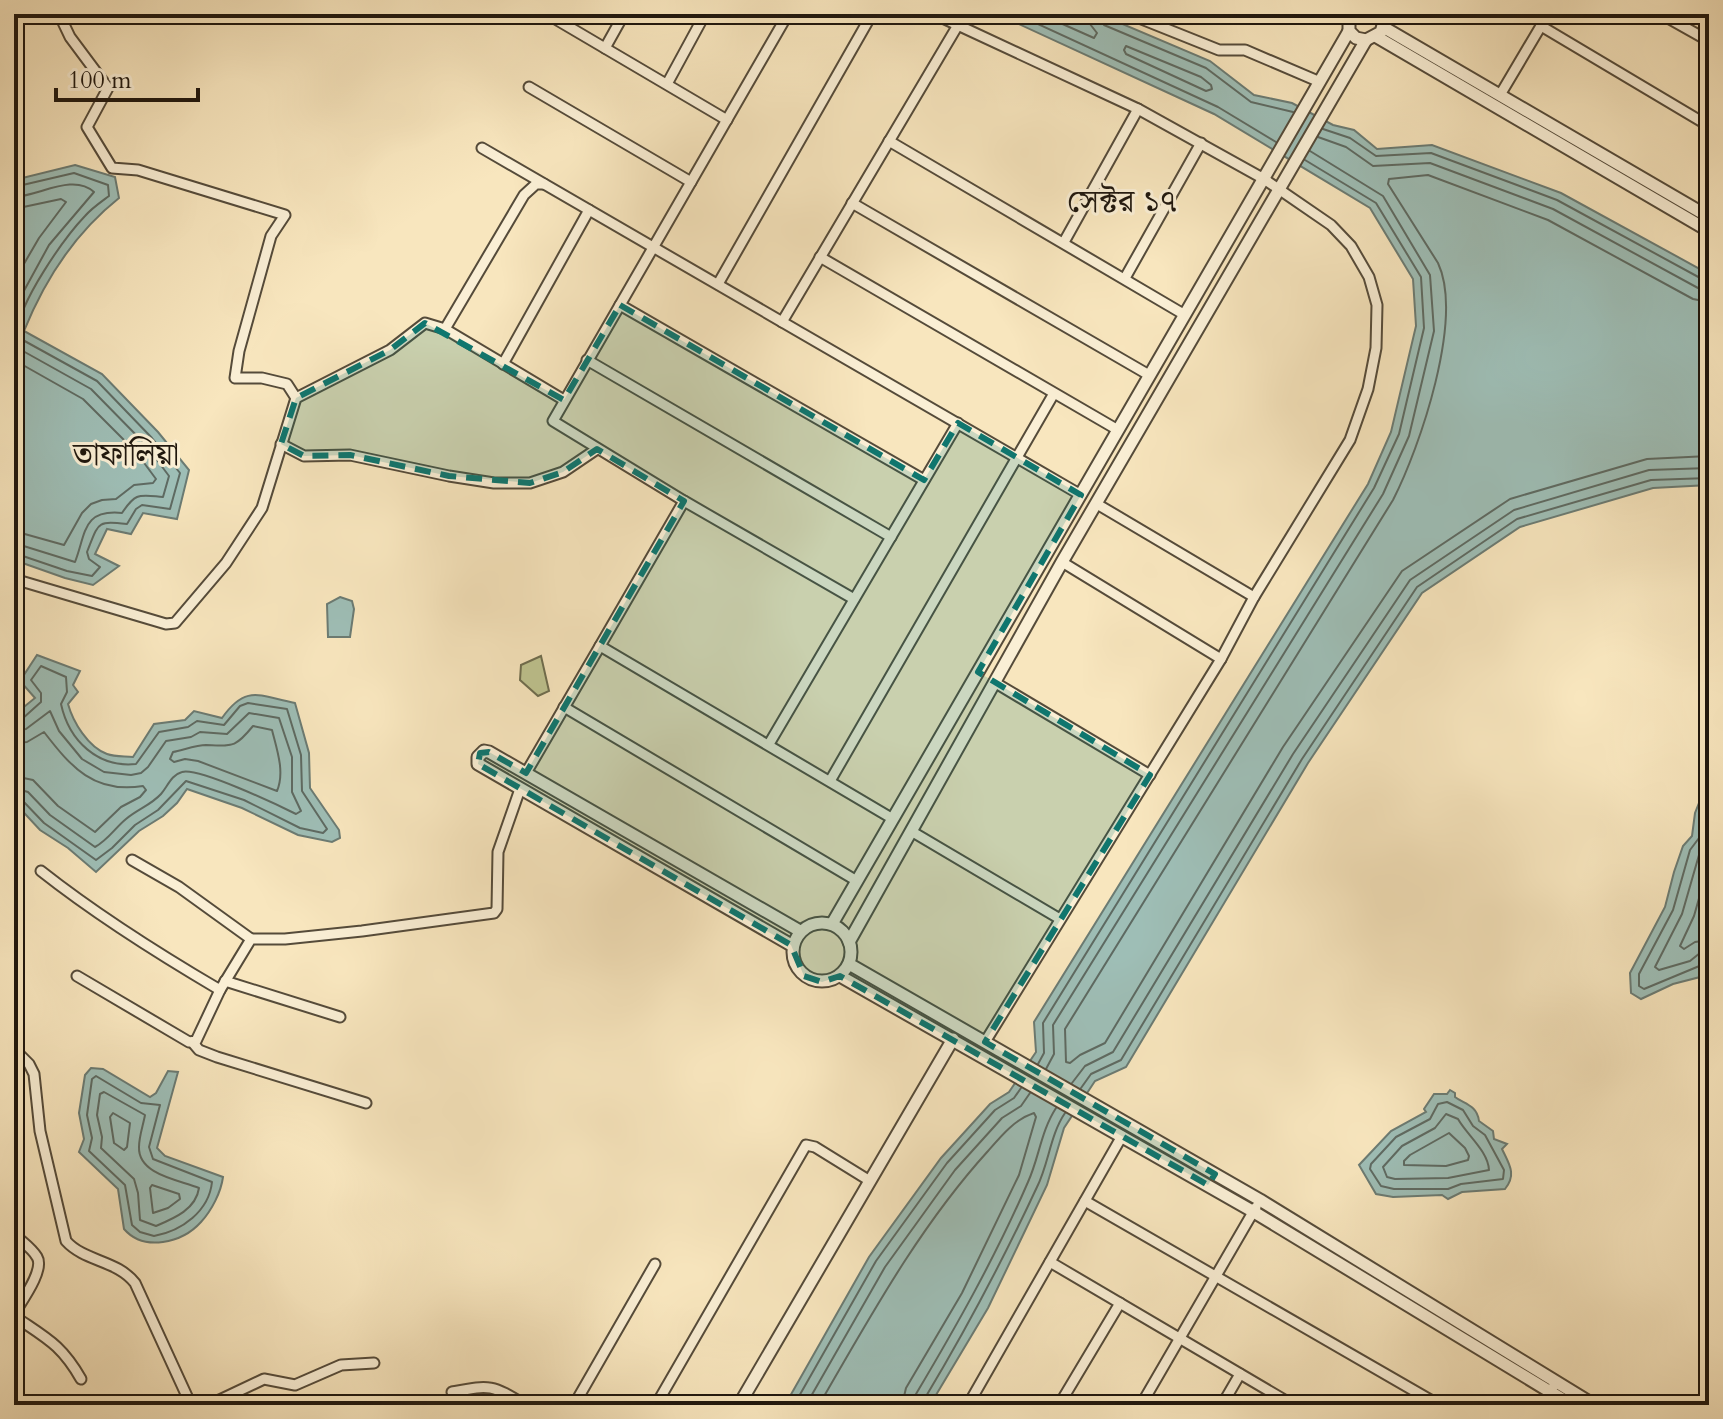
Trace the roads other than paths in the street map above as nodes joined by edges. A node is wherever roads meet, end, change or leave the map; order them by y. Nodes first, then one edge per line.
1 (59, 14) edge
2 (547, 14) edge
3 (624, 14) edge
4 (705, 14) edge
5 (788, 14) edge
6 (872, 14) edge
7 (934, 14) edge
8 (1129, 14) edge
9 (1382, 14) edge
10 (1548, 14) edge
11 (1661, 14) edge
12 (1346, 19) edge
13 (958, 25) junction
14 (1541, 26) junction
15 (1375, 35) junction
16 (1709, 41) edge
17 (605, 48) junction
18 (1320, 82) junction
19 (667, 84) junction
20 (529, 87) dead end
21 (1500, 95) junction
22 (1138, 109) junction
23 (727, 120) junction
24 (1709, 126) edge
25 (889, 141) junction
26 (1201, 143) junction
27 (482, 148) dead end
28 (1265, 177) junction
29 (691, 182) junction
30 (544, 184) junction
31 (1280, 186) junction
32 (852, 203) junction
33 (589, 210) junction
34 (1709, 217) edge
35 (1709, 231) edge
36 (1064, 242) junction
37 (654, 248) junction
38 (820, 257) junction
39 (1125, 278) junction
40 (718, 284) junction
41 (620, 305) junction
42 (1185, 315) junction
43 (782, 322) junction
44 (445, 329) junction
45 (587, 360) junction
46 (503, 364) junction
47 (1149, 375) junction
48 (1053, 395) junction
49 (296, 398) junction
50 (564, 400) junction
51 (958, 423) junction
52 (1118, 430) junction
53 (281, 444) junction
54 (597, 449) junction
55 (1018, 458) junction
56 (924, 480) junction
57 (1081, 495) junction
58 (684, 501) junction
59 (1097, 504) junction
60 (891, 537) junction
61 (1062, 562) junction
62 (14, 579) edge
63 (1254, 597) junction
64 (854, 599) junction
65 (600, 646) junction
66 (1221, 659) junction
67 (994, 682) junction
68 (564, 707) junction
69 (769, 744) junction
70 (526, 773) junction
71 (1150, 775) junction
72 (830, 781) junction
73 (520, 789) junction
74 (893, 819) junction
75 (911, 831) junction
76 (132, 860) dead end
77 (41, 871) dead end
78 (857, 881) junction
79 (1060, 919) junction
80 (832, 924) junction
81 (800, 931) junction
82 (251, 939) junction
83 (849, 942) junction
84 (793, 946) junction
85 (849, 964) junction
86 (77, 976) dead end
87 (840, 976) junction
88 (223, 986) junction
89 (340, 1017) dead end
90 (953, 1039) junction
91 (985, 1042) junction
92 (193, 1043) junction
93 (14, 1049) edge
94 (366, 1103) dead end
95 (1122, 1136) junction
96 (1215, 1174) junction
97 (870, 1181) junction
98 (1208, 1185) junction
99 (1260, 1200) junction
100 (1085, 1201) junction
101 (1254, 1212) junction
102 (14, 1234) edge
103 (1050, 1262) junction
104 (655, 1264) dead end
105 (1216, 1277) junction
106 (1120, 1303) junction
107 (14, 1315) edge
108 (1180, 1338) junction
109 (374, 1363) dead end
110 (1240, 1374) junction
111 (81, 1379) dead end
112 (1552, 1388) junction
113 (452, 1392) dead end
114 (190, 1402) edge
115 (209, 1405) edge
116 (525, 1405) edge
117 (574, 1405) edge
118 (656, 1405) edge
119 (739, 1405) edge
120 (968, 1405) edge
121 (1059, 1405) edge
122 (1141, 1405) edge
123 (1222, 1405) edge
124 (1293, 1405) edge
125 (1439, 1405) edge
126 (1542, 1405) edge
127 (1572, 1405) edge
128 (1594, 1405) edge

1 - 49 street
2 - 17 street
3 - 17 street
4 - 19 street
5 - 23 street
6 - 40 street
7 - 13 street
8 - 18 street
9 - 15 street
10 - 14 street
11 - 16 street
12 - 15 street
12 - 18 street
13 - 22 street
13 - 25 street
14 - 21 street
14 - 24 street
15 - 21 street
15 - 31 street
15 - 35 street
17 - 19 street
18 - 28 street
19 - 23 street
20 - 29 street
21 - 34 street
22 - 26 street
22 - 36 street
23 - 29 street
25 - 32 street
25 - 36 street
26 - 28 street
26 - 39 street
27 - 30 street
28 - 31 street
28 - 42 street
29 - 37 street
30 - 33 street
30 - 44 street
31 - 59 street
31 - 63 street
32 - 38 street
32 - 47 street
33 - 37 street
33 - 46 street
36 - 39 street
37 - 40 street
37 - 41 street
38 - 43 street
38 - 48 street
39 - 42 street
40 - 43 street
41 - 45 street
41 - 56 street
42 - 47 street
43 - 51 street
44 - 46 street
44 - 49 street
45 - 50 street
45 - 60 street
46 - 50 street
47 - 52 street
48 - 52 street
48 - 55 street
49 - 53 street
50 - 54 street
51 - 55 street
51 - 56 street
52 - 57 street
53 - 54 street
53 - 62 street
54 - 58 street
55 - 57 street
55 - 72 street
56 - 60 street
57 - 74 street
58 - 64 street
58 - 65 street
59 - 61 street
59 - 63 street
60 - 64 street
61 - 66 street
61 - 67 street
63 - 66 street
64 - 69 street
65 - 68 street
65 - 69 street
66 - 71 street
67 - 71 street
67 - 75 street
68 - 70 street
68 - 78 street
69 - 72 street
70 - 73 street
70 - 81 street
71 - 79 street
72 - 74 street
73 - 82 street
73 - 84 street
74 - 78 street
75 - 79 street
75 - 83 street
76 - 82 street
77 - 88 street
78 - 80 street
79 - 91 street
80 - 81 street
80 - 83 street
81 - 84 street
82 - 88 street
83 - 85 street
84 - 87 street
85 - 87 street
85 - 91 street
86 - 92 street
87 - 90 street
88 - 89 street
88 - 92 street
90 - 95 street
90 - 97 street
91 - 96 street
92 - 94 street
93 - 114 street
95 - 98 street
95 - 100 street
96 - 98 street
96 - 99 street
97 - 118 street
97 - 119 street
98 - 101 street
99 - 101 street
99 - 112 street
100 - 103 street
100 - 105 street
101 - 105 street
101 - 112 street
102 - 107 street
103 - 106 street
103 - 120 street
104 - 117 street
105 - 108 street
105 - 125 street
106 - 108 street
106 - 121 street
107 - 111 street
108 - 110 street
108 - 122 street
109 - 115 street
110 - 123 street
110 - 124 street
112 - 126 street
112 - 127 street
112 - 128 street
113 - 116 street

